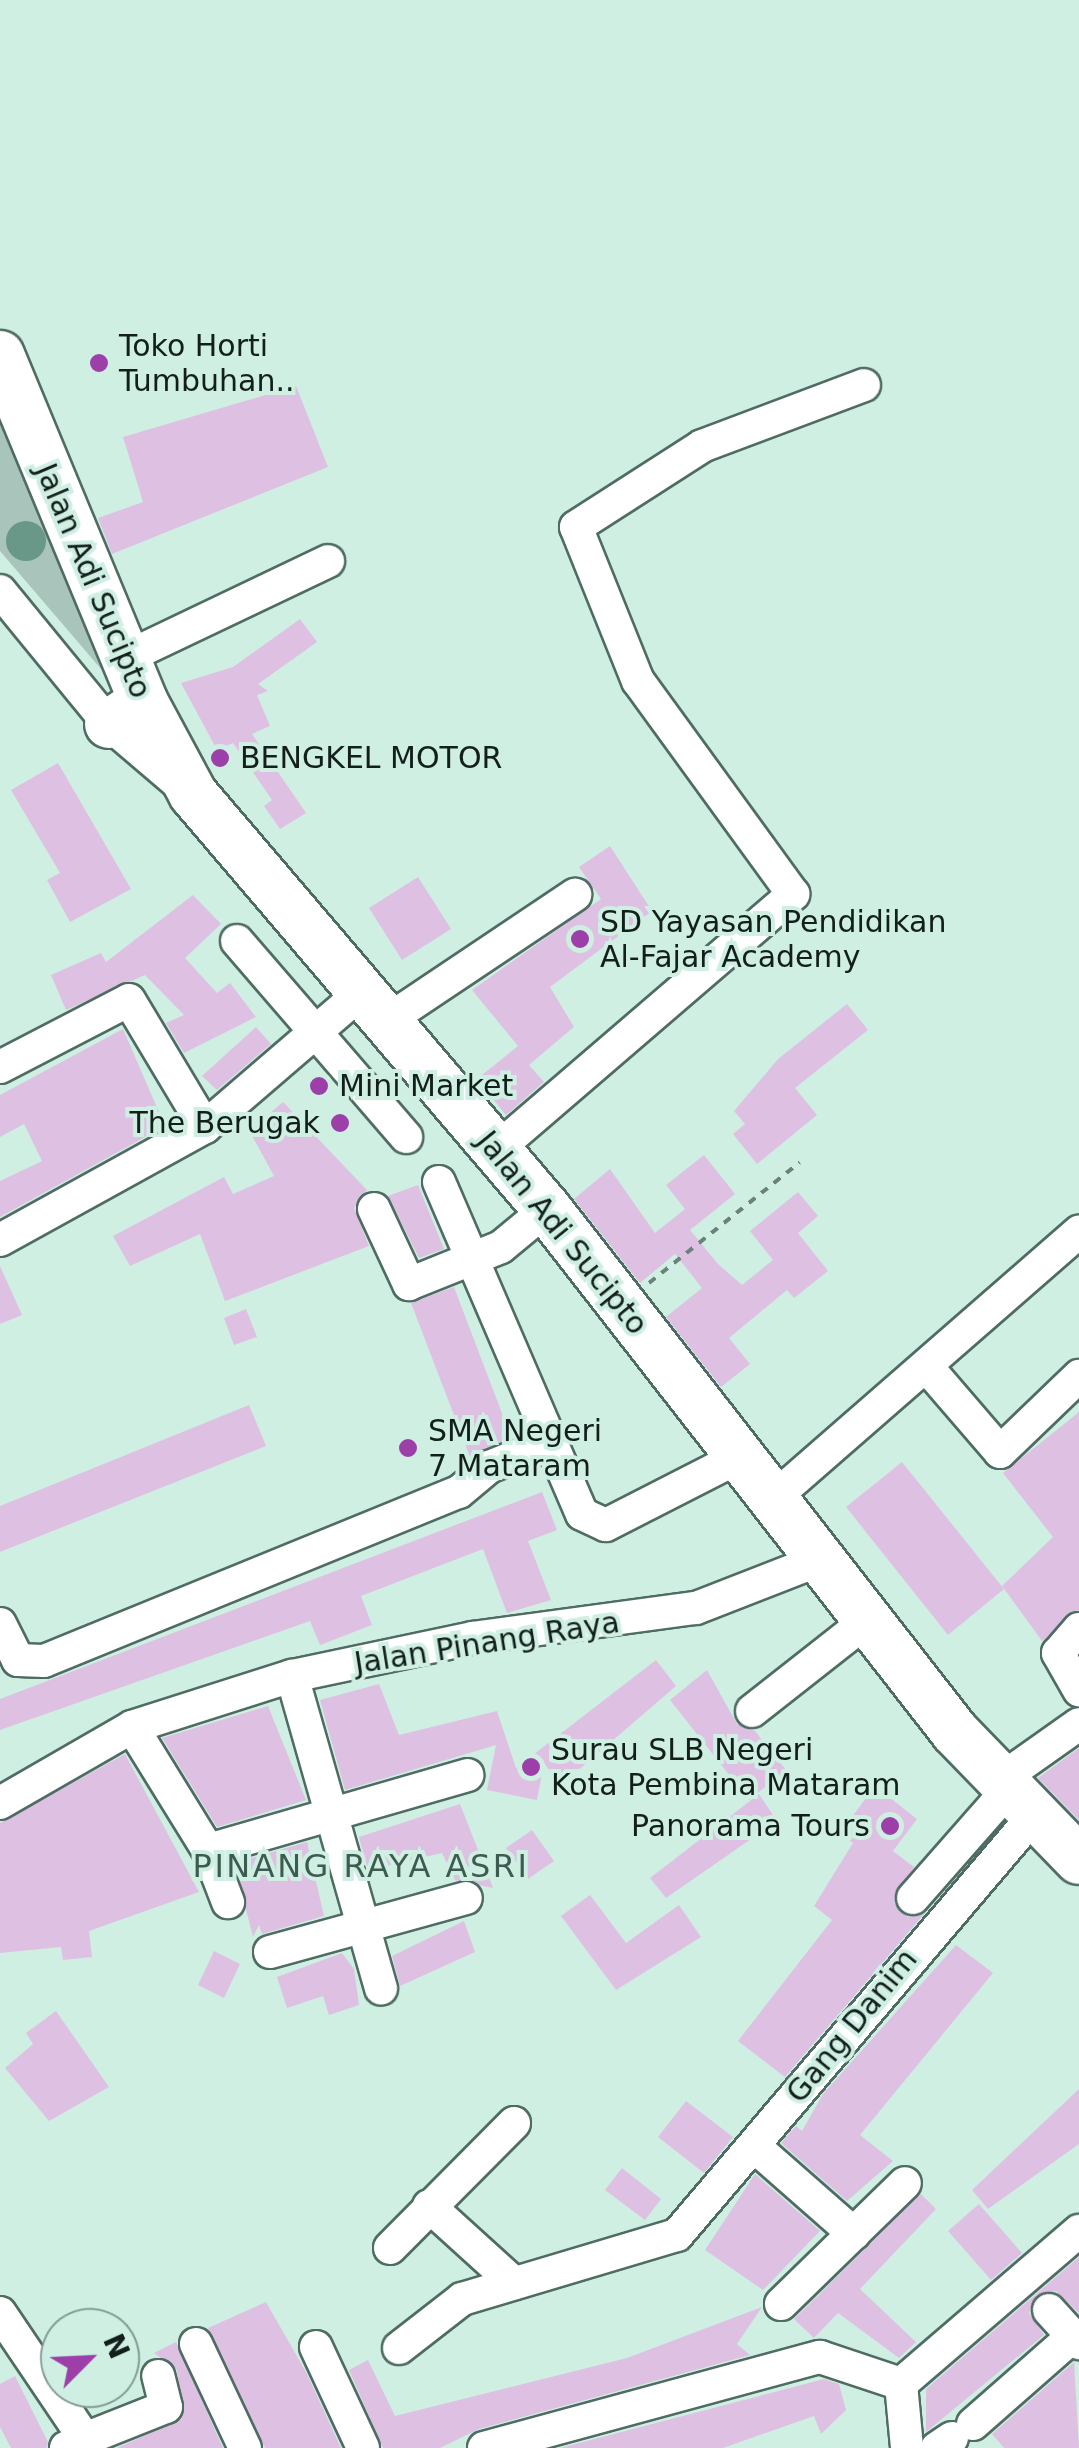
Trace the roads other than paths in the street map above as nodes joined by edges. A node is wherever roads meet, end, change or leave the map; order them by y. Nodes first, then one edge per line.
1 (0, 355) edge
2 (864, 384) dead end
3 (328, 562) dead end
4 (0, 591) edge
5 (125, 658) junction
6 (126, 712) junction
7 (574, 895) dead end
8 (238, 941) dead end
9 (345, 1017) junction
10 (0, 1068) edge
11 (205, 1127) junction
12 (406, 1138) dead end
13 (497, 1149) junction
14 (439, 1182) dead end
15 (374, 1209) dead end
16 (528, 1226) junction
17 (1079, 1232) edge
18 (0, 1240) edge
19 (474, 1259) junction
20 (927, 1367) junction
21 (1079, 1376) edge
22 (549, 1442) junction
23 (718, 1471) junction
24 (768, 1503) junction
25 (792, 1573) junction
26 (0, 1624) edge
27 (1079, 1628) edge
28 (845, 1637) junction
29 (292, 1676) junction
30 (1079, 1690) edge
31 (752, 1711) dead end
32 (1079, 1724) edge
33 (132, 1727) junction
34 (467, 1775) dead end
35 (0, 1804) edge
36 (330, 1813) junction
37 (1011, 1815) junction
38 (208, 1850) junction
39 (1079, 1860) edge
40 (466, 1898) dead end
41 (913, 1898) dead end
42 (228, 1902) dead end
43 (362, 1927) junction
44 (270, 1952) dead end
45 (381, 1988) dead end
46 (514, 2123) dead end
47 (754, 2146) junction
48 (905, 2183) dead end
49 (430, 2206) junction
50 (1079, 2231) edge
51 (854, 2234) junction
52 (390, 2248) dead end
53 (514, 2283) junction
54 (782, 2304) dead end
55 (1049, 2310) dead end
56 (0, 2313) edge
57 (1076, 2340) edge
58 (196, 2344) dead end
59 (316, 2346) dead end
60 (399, 2348) dead end
61 (158, 2376) dead end
62 (901, 2384) junction
63 (954, 2437) edge
64 (77, 2444) edge
65 (245, 2448) edge
66 (363, 2448) edge
67 (484, 2448) edge
68 (906, 2448) edge

1 - 5 highway, Jalan Adi Sucipto
2 - 13 street
3 - 5 street
4 - 6 street
5 - 6 highway, Jalan Adi Sucipto
6 - 9 highway, Jalan Adi Sucipto
7 - 9 street
8 - 9 street
9 - 11 street
9 - 12 street
9 - 13 highway, Jalan Adi Sucipto
10 - 11 street
11 - 18 street
13 - 16 highway, Jalan Adi Sucipto
14 - 19 street
15 - 19 street
16 - 19 street
16 - 23 highway, Jalan Adi Sucipto
17 - 20 street
19 - 22 street
20 - 21 street
20 - 24 street
22 - 23 street
22 - 26 street
23 - 24 highway, Jalan Adi Sucipto
24 - 25 highway, Jalan Adi Sucipto
25 - 28 highway, Jalan Adi Sucipto
25 - 29 street, Jalan Pinang Raya
27 - 30 street
28 - 31 street
28 - 37 highway, Jalan Adi Sucipto
29 - 33 street, Jalan Pinang Raya
29 - 36 street
32 - 37 street
33 - 35 street, Jalan Pinang Raya
33 - 38 street
34 - 36 street
36 - 38 street
36 - 43 street
37 - 39 highway, Jalan Adi Sucipto
37 - 41 street
37 - 47 street, Gang Danim
38 - 42 street
40 - 43 street
43 - 44 street
43 - 45 street
46 - 49 street
47 - 51 street
47 - 53 street, Gang Danim
48 - 51 street
49 - 52 street
49 - 53 street
50 - 62 street
51 - 54 street
53 - 60 street
55 - 57 street
56 - 64 street
57 - 63 street
58 - 65 street
59 - 66 street
61 - 64 street
62 - 67 street
62 - 68 street

